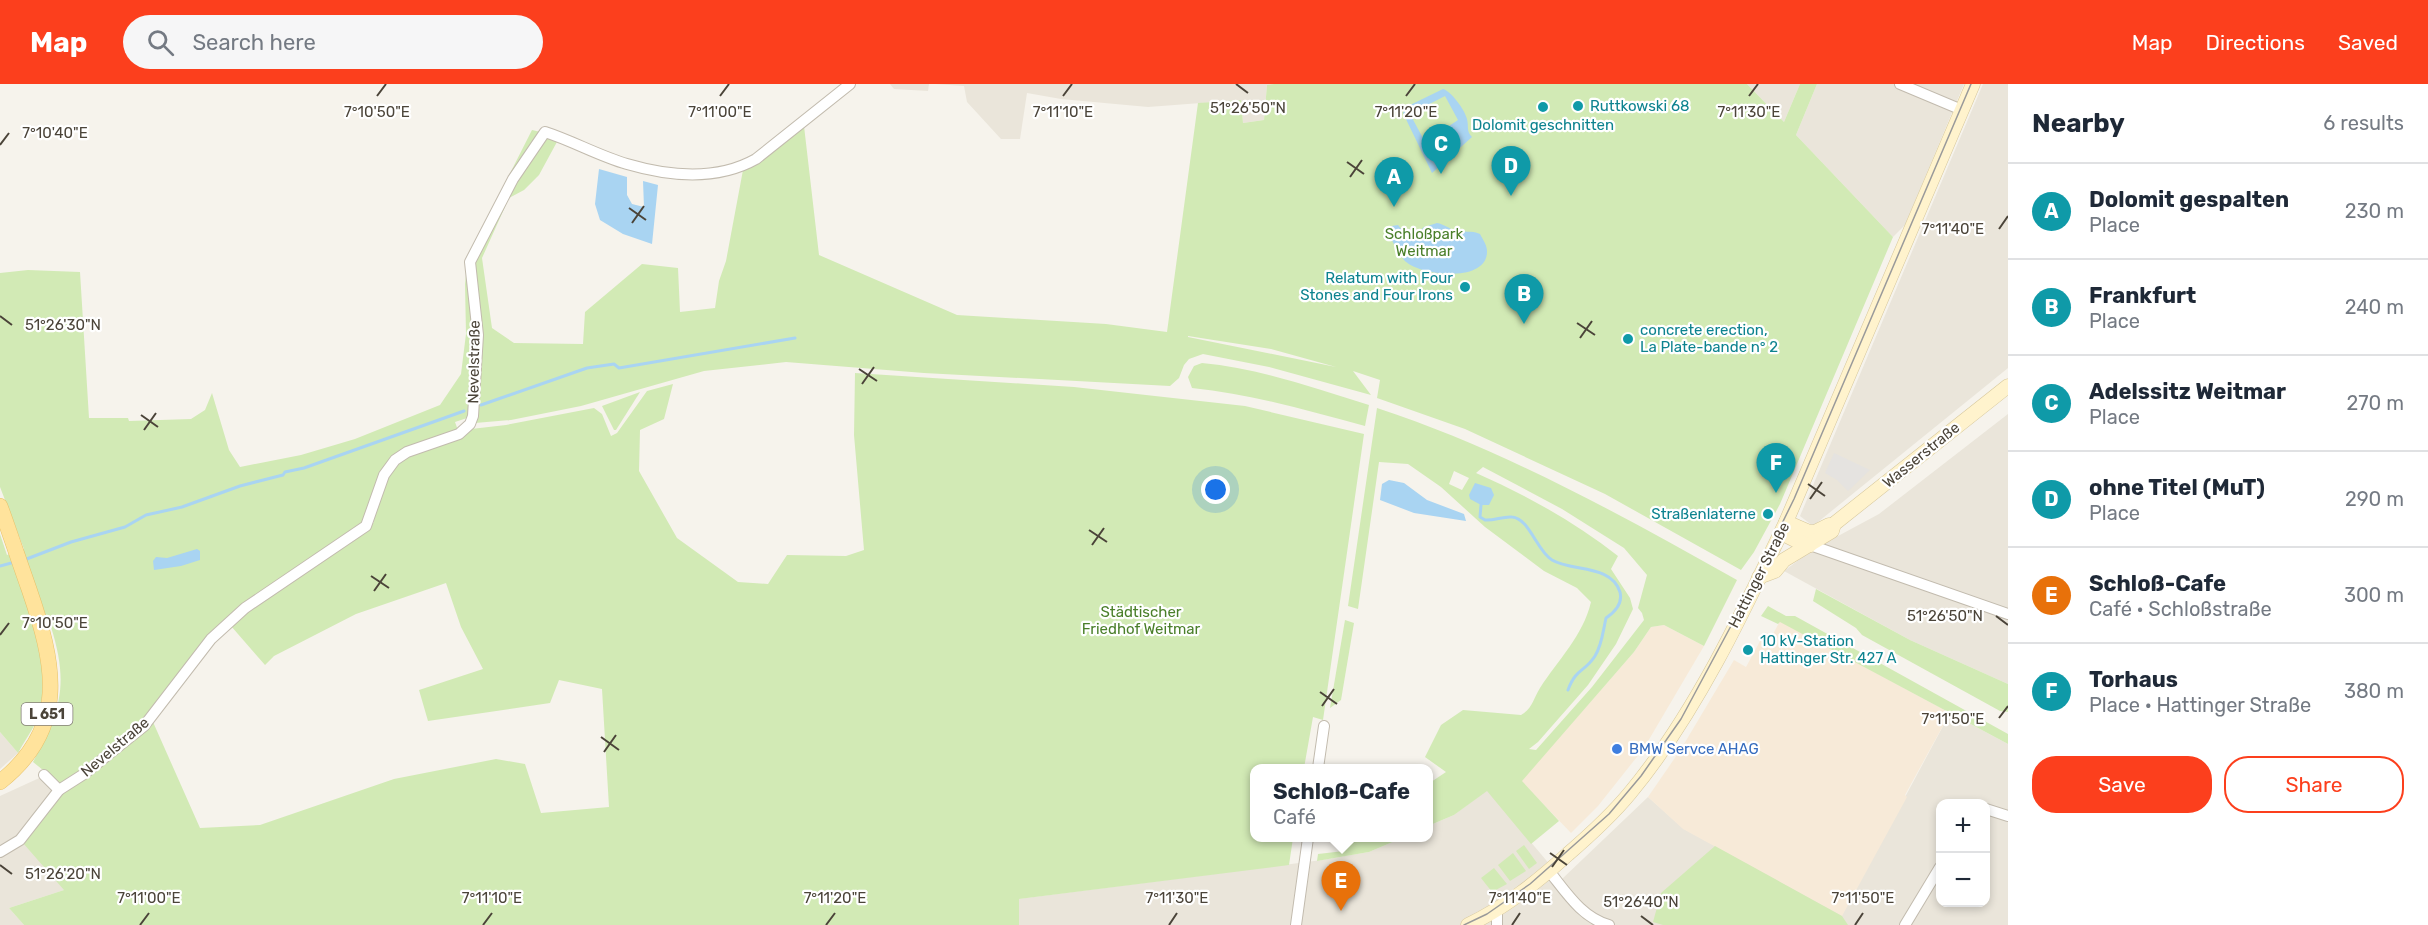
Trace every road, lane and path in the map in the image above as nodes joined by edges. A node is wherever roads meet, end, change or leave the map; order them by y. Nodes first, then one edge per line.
1 (849, 84) edge
2 (1900, 84) edge
3 (1973, 84) edge
4 (1962, 110) junction
5 (2008, 386) edge
6 (2, 512) edge
7 (1834, 524) junction
8 (1783, 527) junction
9 (1809, 544) junction
10 (1759, 577) junction
11 (2008, 614) edge
12 (1324, 726) dead end
13 (1319, 764) edge
14 (44, 775) dead end
15 (0, 782) edge
16 (59, 790) junction
17 (1990, 811) edge
18 (2008, 816) edge
19 (1307, 842) edge
20 (0, 852) edge
21 (1549, 871) junction
22 (1936, 875) edge
23 (1497, 910) junction
24 (1296, 925) edge
25 (1468, 925) edge
26 (1497, 925) edge
27 (1609, 925) edge
28 (1905, 925) edge

1 - 16 street, Nevelstraße
2 - 4 street
3 - 4 main road, Hattinger Straße
4 - 8 main road, Hattinger Straße
5 - 7 main road, Wasserstraße
6 - 15 main road, L 651
7 - 8 main road, Wasserstraße
7 - 9 main road, Wasserstraße
8 - 9 main road
8 - 10 main road, Hattinger Straße
9 - 10 main road, Wasserstraße
9 - 11 street
10 - 21 main road, Hattinger Straße
12 - 13 street
14 - 16 street
16 - 20 street, Nevelstraße
17 - 18 street
19 - 24 street
21 - 23 main road, Hattinger Straße
21 - 27 street
22 - 28 street
23 - 25 main road, Hattinger Straße
23 - 26 street

